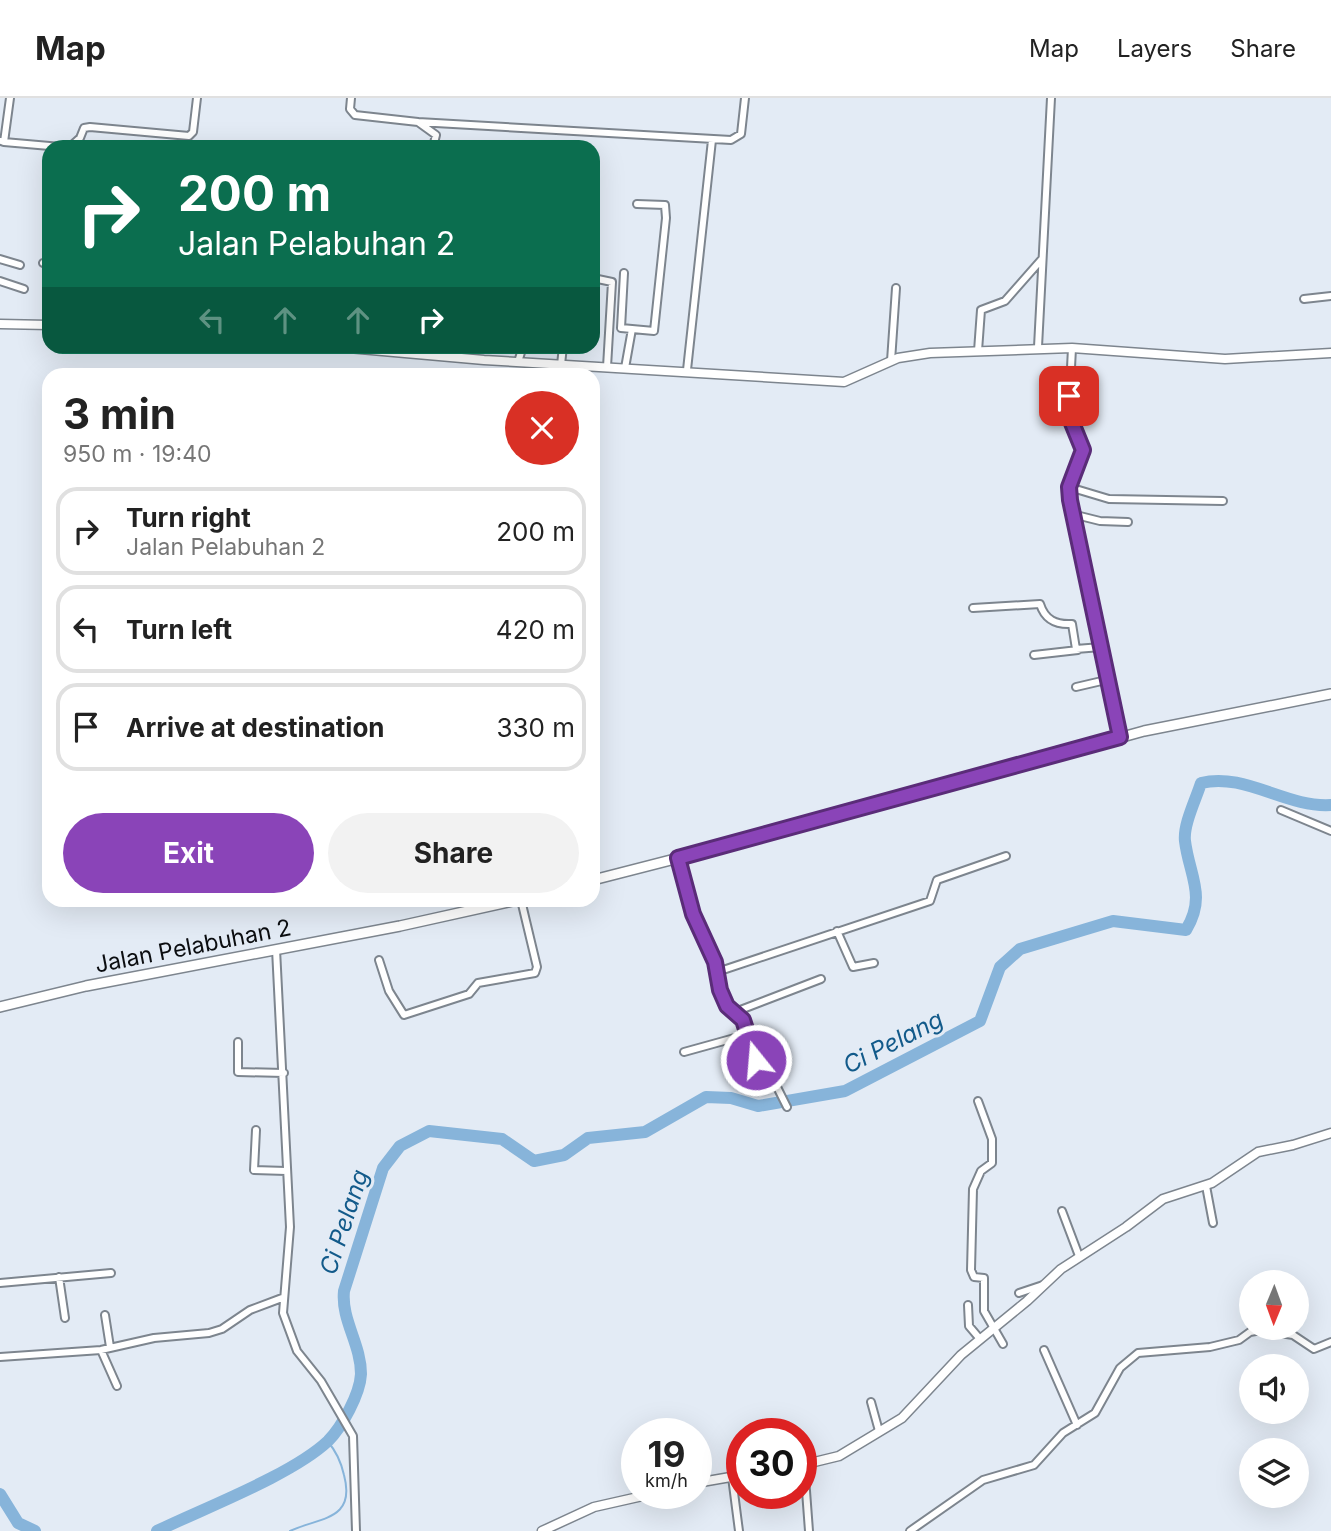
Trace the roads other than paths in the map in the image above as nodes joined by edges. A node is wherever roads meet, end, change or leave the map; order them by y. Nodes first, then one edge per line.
1 (10, 98) edge
2 (197, 98) edge
3 (351, 98) edge
4 (745, 98) edge
5 (1051, 98) edge
6 (418, 122) junction
7 (78, 140) edge
8 (435, 140) edge
9 (712, 140) junction
10 (2, 141) edge
11 (42, 145) edge
12 (637, 204) dead end
13 (0, 259) edge
14 (1042, 259) junction
15 (20, 265) dead end
16 (624, 273) dead end
17 (600, 279) edge
18 (0, 281) edge
19 (896, 288) dead end
20 (24, 289) dead end
21 (1331, 296) edge
22 (1304, 299) dead end
23 (0, 324) edge
24 (42, 325) edge
25 (632, 330) junction
26 (1038, 347) junction
27 (1072, 348) junction
28 (978, 351) junction
29 (1331, 353) edge
30 (445, 354) edge
31 (520, 354) edge
32 (562, 354) edge
33 (891, 361) junction
34 (518, 362) junction
35 (561, 365) junction
36 (607, 367) junction
37 (625, 368) junction
38 (687, 370) junction
39 (1069, 487) junction
40 (1223, 500) dead end
41 (1072, 514) junction
42 (1128, 522) dead end
43 (974, 608) dead end
44 (1101, 647) junction
45 (1077, 650) junction
46 (1034, 655) dead end
47 (1106, 680) junction
48 (1076, 687) dead end
49 (1331, 694) edge
50 (1120, 737) junction
51 (1281, 810) dead end
52 (1331, 831) edge
53 (1006, 856) dead end
54 (678, 858) junction
55 (600, 878) edge
56 (487, 907) edge
57 (521, 907) edge
58 (837, 931) junction
59 (276, 949) junction
60 (379, 960) dead end
61 (874, 963) dead end
62 (717, 972) junction
63 (821, 979) dead end
64 (0, 1007) edge
65 (735, 1012) junction
66 (749, 1034) junction
67 (238, 1042) dead end
68 (684, 1052) dead end
69 (284, 1073) junction
70 (978, 1101) dead end
71 (787, 1107) dead end
72 (256, 1130) dead end
73 (1331, 1132) edge
74 (286, 1171) junction
75 (1206, 1186) junction
76 (1062, 1211) dead end
77 (1213, 1223) dead end
78 (1079, 1256) junction
79 (111, 1273) dead end
80 (60, 1278) junction
81 (0, 1283) edge
82 (1045, 1284) junction
83 (1019, 1293) dead end
84 (282, 1298) junction
85 (968, 1305) dead end
86 (106, 1315) dead end
87 (65, 1318) dead end
88 (993, 1328) junction
89 (980, 1339) junction
90 (1331, 1342) edge
91 (1003, 1344) dead end
92 (110, 1348) junction
93 (101, 1350) junction
94 (1044, 1350) dead end
95 (0, 1357) edge
96 (117, 1387) dead end
97 (871, 1402) dead end
98 (1077, 1425) junction
99 (879, 1431) junction
100 (817, 1461) edge
101 (621, 1501) edge
102 (736, 1509) edge
103 (807, 1509) edge
104 (356, 1531) edge
105 (542, 1531) edge
106 (739, 1531) edge
107 (809, 1531) edge
108 (910, 1531) edge

1 - 10 street
2 - 7 street
3 - 6 street
4 - 9 street
5 - 14 street
6 - 8 street
6 - 9 street
9 - 38 street
10 - 11 street
12 - 25 street
13 - 15 street
14 - 26 street
14 - 28 street
16 - 25 street
17 - 36 street
18 - 20 street
19 - 33 street
21 - 22 street
23 - 24 street
25 - 37 street
26 - 27 street
26 - 28 street
27 - 29 street
27 - 39 street
28 - 33 street
30 - 34 street
31 - 34 street
32 - 35 street
33 - 38 street
34 - 35 street
35 - 36 street
36 - 37 street
37 - 38 street
39 - 40 street
39 - 41 street
41 - 42 street
41 - 44 street
43 - 45 street
44 - 45 street
44 - 47 street
45 - 46 street
47 - 48 street
47 - 50 street
49 - 50 main road
50 - 54 main road
51 - 52 street
53 - 58 street
54 - 55 main road
54 - 62 street
56 - 59 main road, Jalan Pelabuhan 2
57 - 60 street
58 - 61 street
58 - 62 street
59 - 64 main road, Jalan Pelabuhan 2
59 - 69 street
62 - 65 street
63 - 65 street
65 - 66 street
66 - 68 street
66 - 71 street
67 - 69 street
69 - 74 street
70 - 88 street
72 - 74 street
73 - 75 street
74 - 84 street
75 - 77 street
75 - 78 street
76 - 78 street
78 - 82 street
79 - 80 street
80 - 81 street
80 - 87 street
82 - 83 street
82 - 88 street
84 - 92 street
84 - 104 street
85 - 89 street
86 - 92 street
88 - 89 street
88 - 91 street
89 - 99 street
90 - 98 street
92 - 93 street
93 - 95 street
93 - 96 street
94 - 98 street
97 - 99 street
98 - 108 street
99 - 100 street
101 - 105 street
102 - 106 street
103 - 107 street

